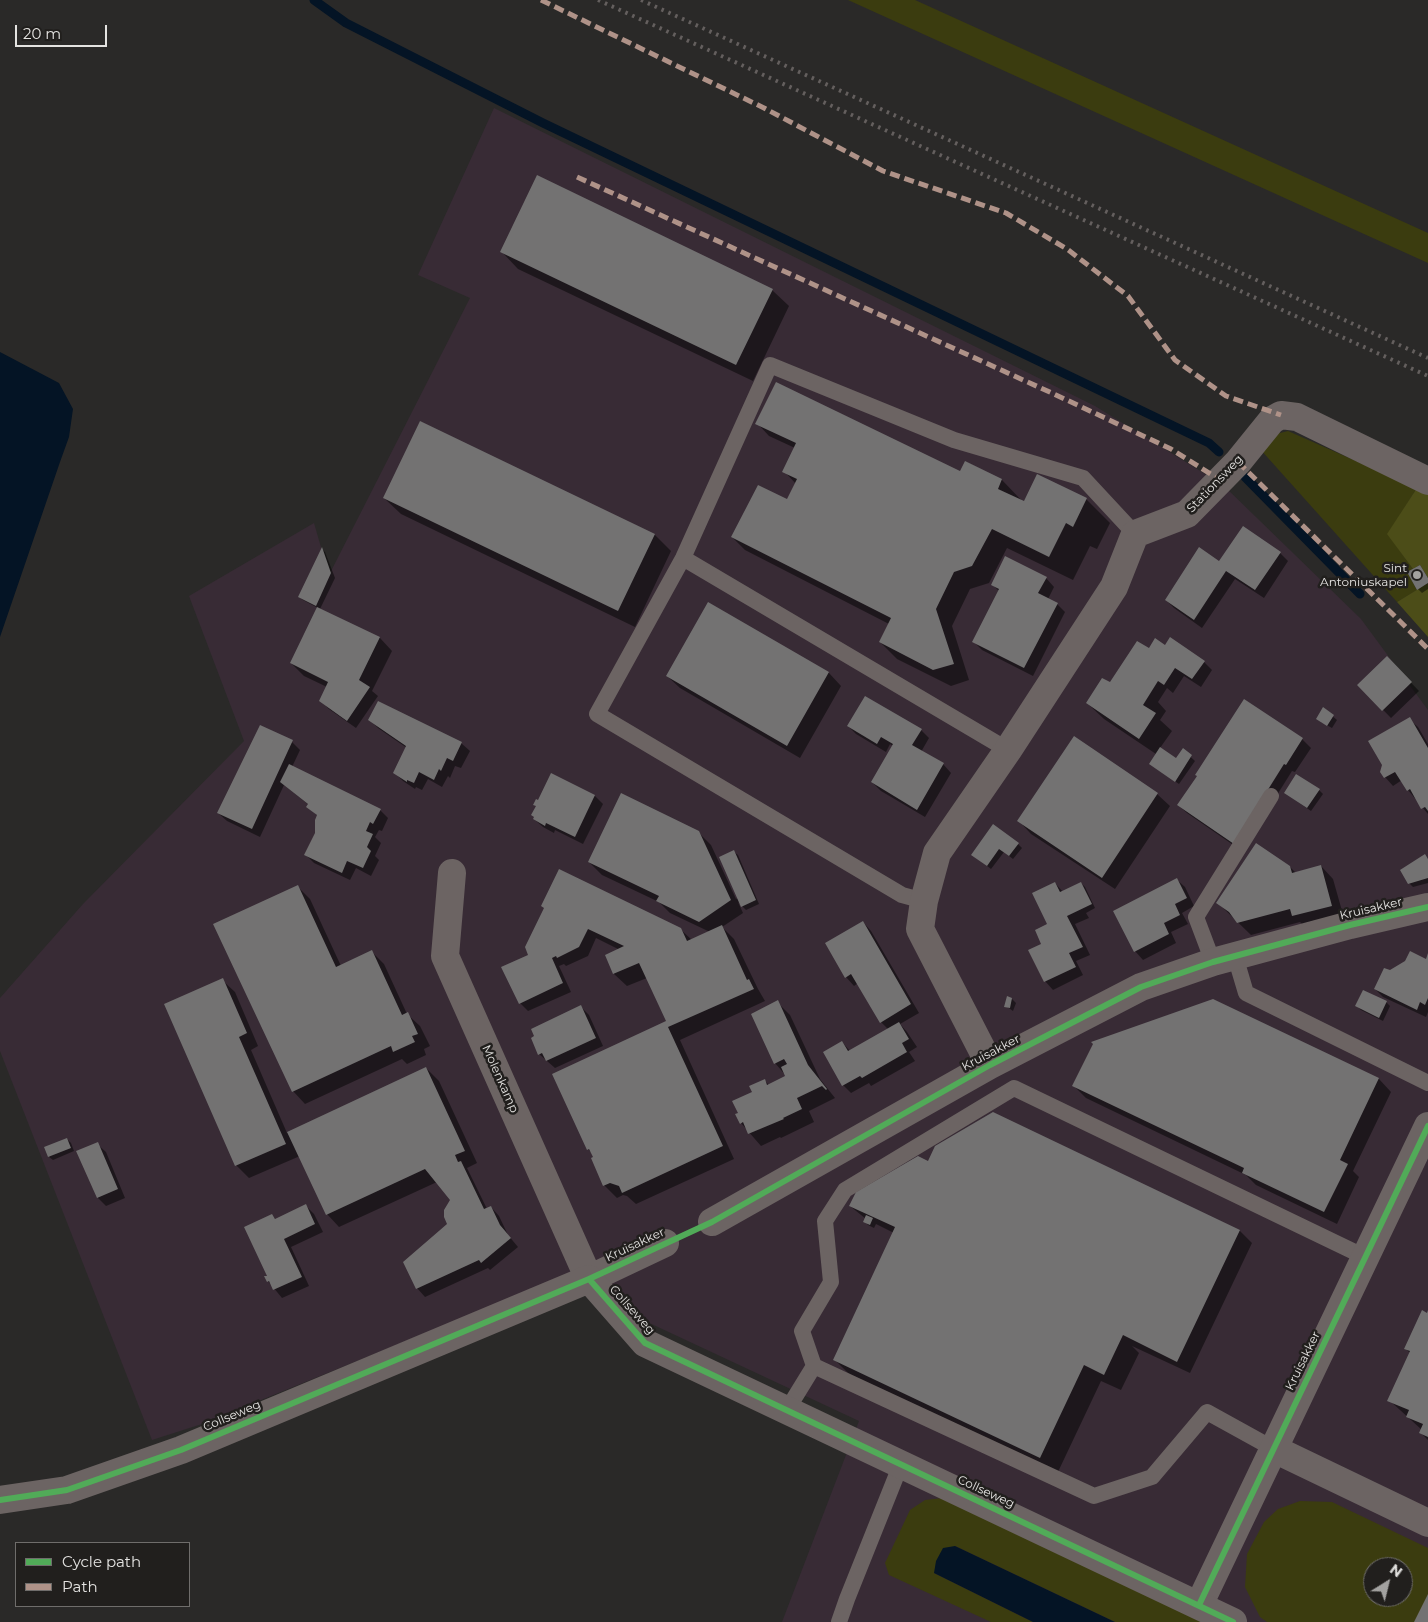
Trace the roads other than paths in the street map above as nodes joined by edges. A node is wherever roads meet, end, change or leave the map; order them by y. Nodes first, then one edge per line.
1 (1428, 481) edge
2 (1136, 534) junction
3 (683, 558) junction
4 (1008, 750) junction
5 (1271, 796) dead end
6 (452, 873) dead end
7 (924, 902) junction
8 (1428, 908) edge
9 (1224, 959) junction
10 (990, 1065) junction
11 (1428, 1083) edge
12 (1428, 1126) edge
13 (712, 1222) dead end
14 (665, 1243) dead end
15 (1365, 1258) junction
16 (589, 1279) junction
17 (814, 1366) junction
18 (787, 1410) junction
19 (1274, 1449) junction
20 (902, 1464) junction
21 (0, 1500) edge
22 (1428, 1523) edge
23 (1199, 1606) junction
24 (839, 1622) edge
25 (1233, 1622) edge

1 - 2 street, Stationsweg
2 - 3 lane
2 - 4 street
3 - 4 lane
3 - 7 lane
4 - 7 street, Kruisakker
5 - 9 lane
6 - 16 street, Molenkamp
7 - 10 street, Kruisakker
8 - 9 street, Kruisakker
9 - 10 street, Kruisakker
9 - 11 lane
10 - 13 street, Kruisakker
12 - 15 street, Kruisakker
14 - 16 street, Kruisakker
15 - 17 lane
15 - 19 street, Kruisakker
16 - 18 street, Collseweg
16 - 21 street, Collseweg
17 - 18 lane
17 - 19 lane
18 - 20 street, Collseweg
19 - 22 street
19 - 23 street, Kruisakker
20 - 23 street, Collseweg
20 - 24 lane
23 - 25 street, Collseweg

